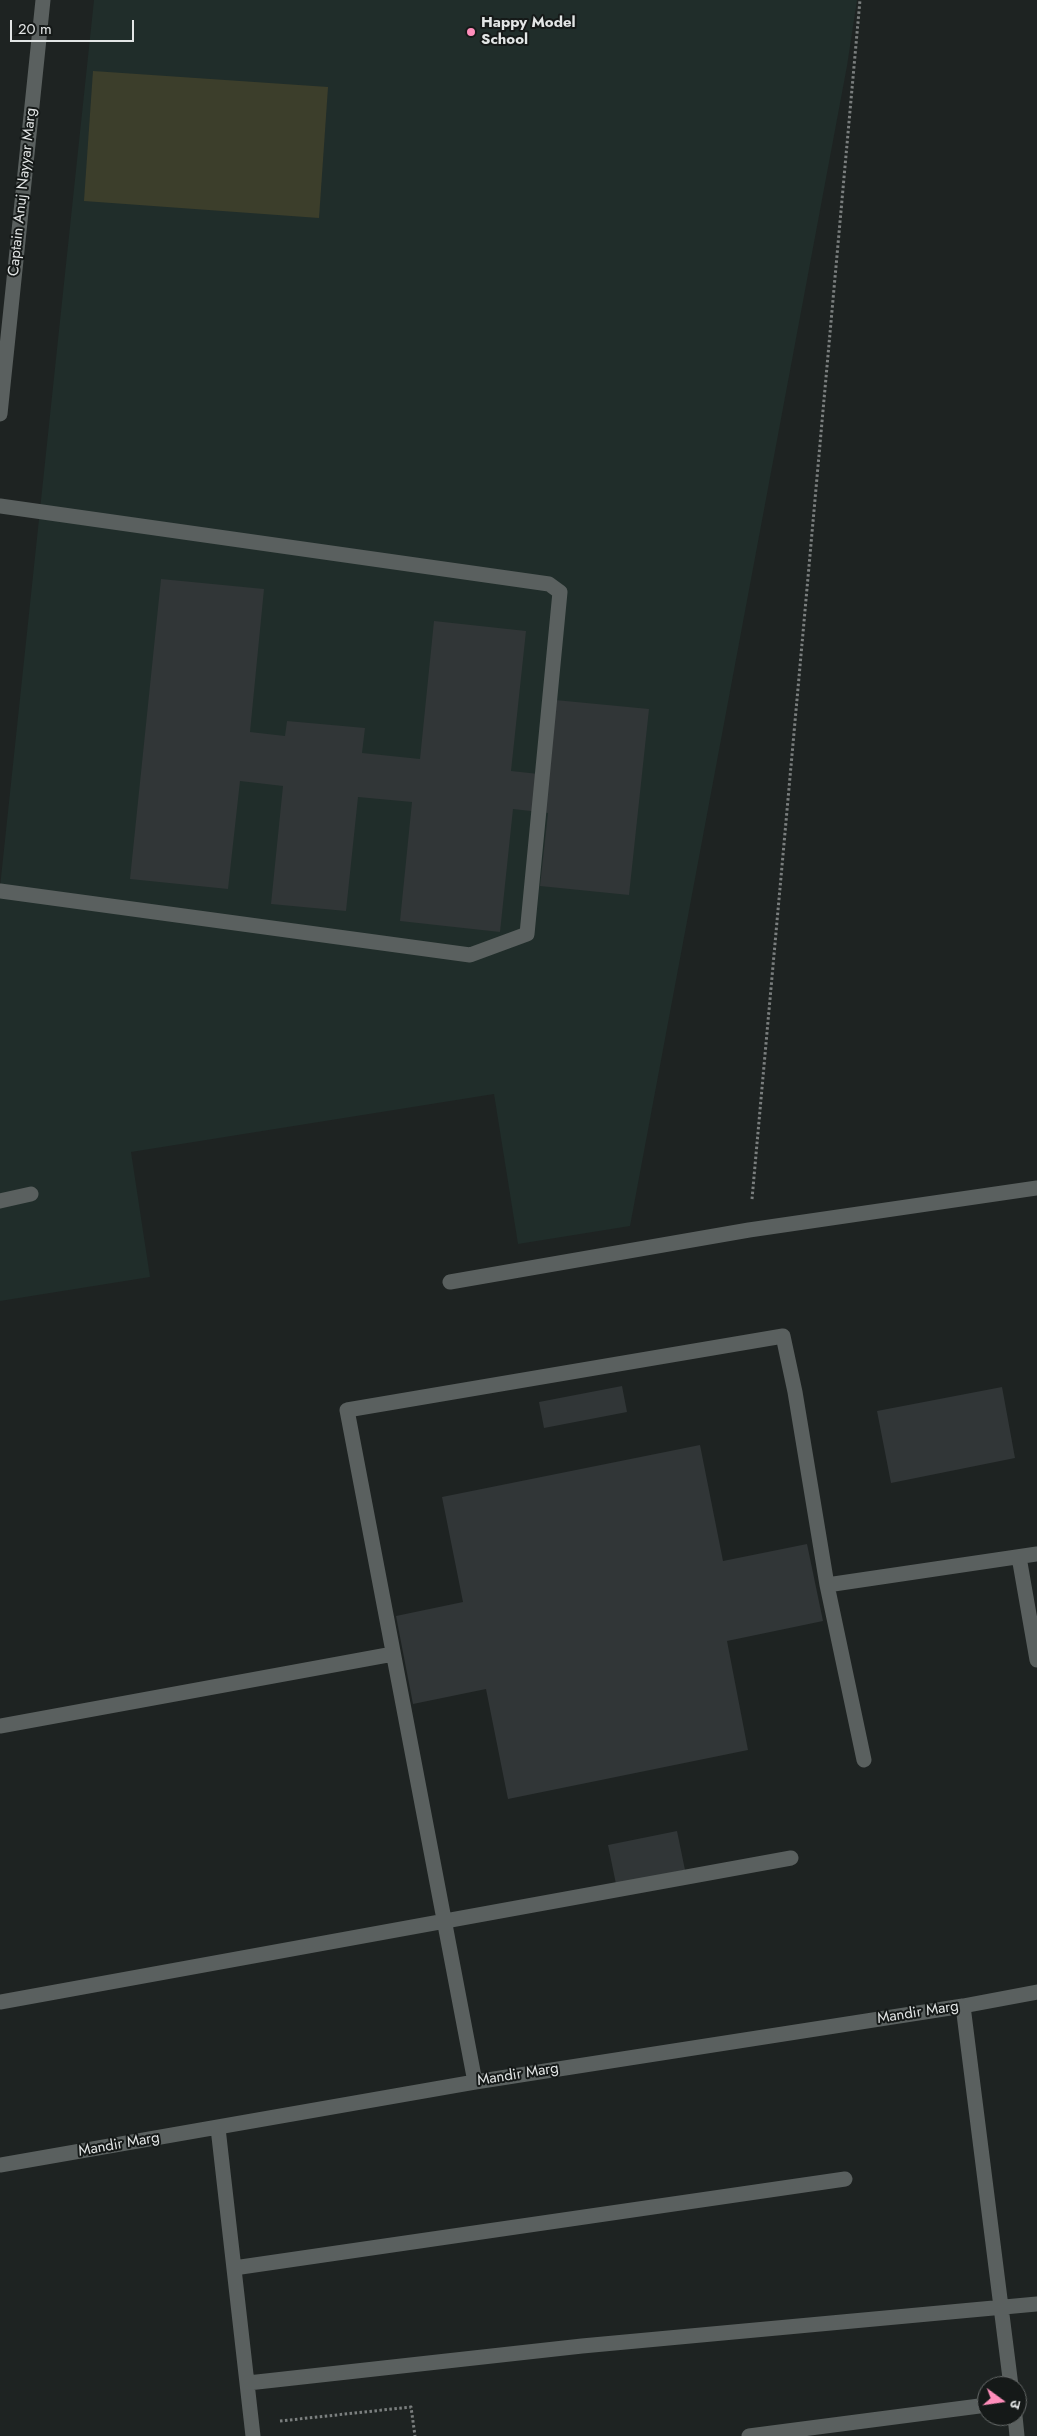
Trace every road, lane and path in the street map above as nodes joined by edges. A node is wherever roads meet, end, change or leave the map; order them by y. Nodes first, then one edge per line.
1 (43, 0) edge
2 (860, 0) edge
3 (0, 414) edge
4 (0, 506) edge
5 (0, 891) edge
6 (1037, 1188) edge
7 (31, 1194) dead end
8 (0, 1200) edge
9 (749, 1230) junction
10 (450, 1282) dead end
11 (1037, 1554) edge
12 (1018, 1557) junction
13 (827, 1585) junction
14 (393, 1654) junction
15 (1037, 1660) edge
16 (0, 1726) edge
17 (864, 1760) dead end
18 (791, 1858) dead end
19 (444, 1921) junction
20 (1037, 1992) edge
21 (0, 2002) edge
22 (963, 2006) junction
23 (475, 2082) junction
24 (218, 2128) junction
25 (0, 2165) edge
26 (845, 2179) dead end
27 (234, 2268) junction
28 (1037, 2304) edge
29 (1001, 2307) junction
30 (1010, 2376) edge
31 (248, 2383) junction
32 (977, 2405) edge
33 (252, 2430) edge
34 (415, 2436) edge
35 (750, 2436) edge

1 - 3 street, Captain Anuj Nayyar Marg
2 - 9 path
4 - 5 street
6 - 9 street
7 - 8 street
9 - 10 street
11 - 12 street
12 - 13 street
12 - 15 street
13 - 14 street
13 - 17 street
14 - 16 street
14 - 19 street
18 - 19 street
19 - 21 street
19 - 23 street
20 - 22 street, Mandir Marg
22 - 23 street, Mandir Marg
22 - 29 street
23 - 24 street, Mandir Marg
24 - 25 street, Mandir Marg
24 - 27 street
26 - 27 street
27 - 31 street
28 - 29 street
29 - 30 street
29 - 31 street
31 - 33 street
32 - 35 street
33 - 34 path

